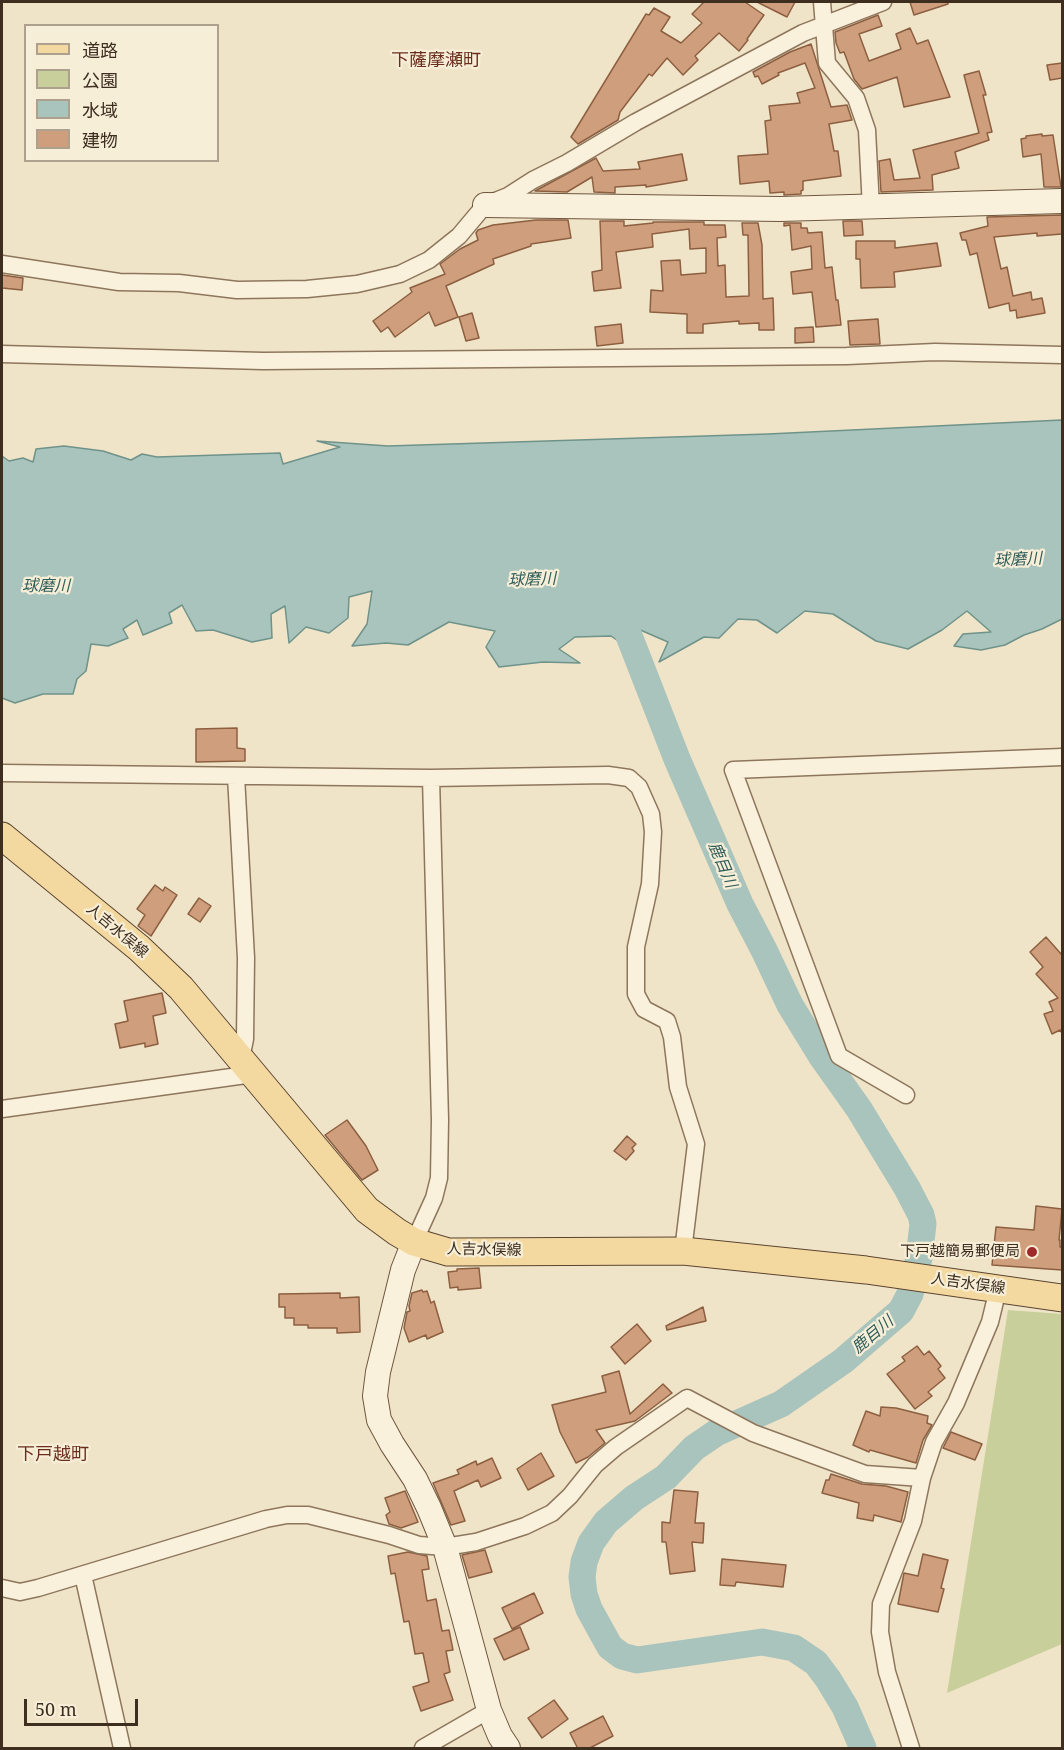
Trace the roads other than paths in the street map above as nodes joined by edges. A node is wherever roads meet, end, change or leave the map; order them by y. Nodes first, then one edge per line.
1 (822, 2) edge
2 (883, 2) edge
3 (824, 26) junction
4 (1062, 201) edge
5 (485, 205) junction
6 (871, 208) junction
7 (2, 264) edge
8 (2, 354) edge
9 (1062, 355) edge
10 (1062, 757) edge
11 (2, 773) edge
12 (236, 776) junction
13 (431, 778) junction
14 (2, 836) edge
15 (247, 1066) junction
16 (906, 1095) dead end
17 (2, 1109) edge
18 (414, 1242) junction
19 (683, 1251) junction
20 (998, 1289) junction
21 (1062, 1298) edge
22 (922, 1478) junction
23 (445, 1547) junction
24 (83, 1575) junction
25 (2, 1588) edge
26 (489, 1710) junction
27 (122, 1749) edge
28 (423, 1749) edge
29 (508, 1749) edge
30 (911, 1749) edge

1 - 3 street
2 - 3 street
3 - 5 street
3 - 6 street
4 - 6 street
5 - 6 street
5 - 7 street
8 - 9 street
10 - 16 street
11 - 12 street
12 - 13 street
12 - 15 street
13 - 18 street
13 - 19 street
14 - 15 main road, 人吉水俣線
15 - 17 street
15 - 18 main road, 人吉水俣線
18 - 19 main road, 人吉水俣線
18 - 23 street
19 - 20 main road, 人吉水俣線
20 - 21 main road, 人吉水俣線
20 - 22 street
22 - 23 street
22 - 30 street
23 - 24 street
23 - 26 street
24 - 25 street
24 - 27 street
26 - 28 street
26 - 29 street

